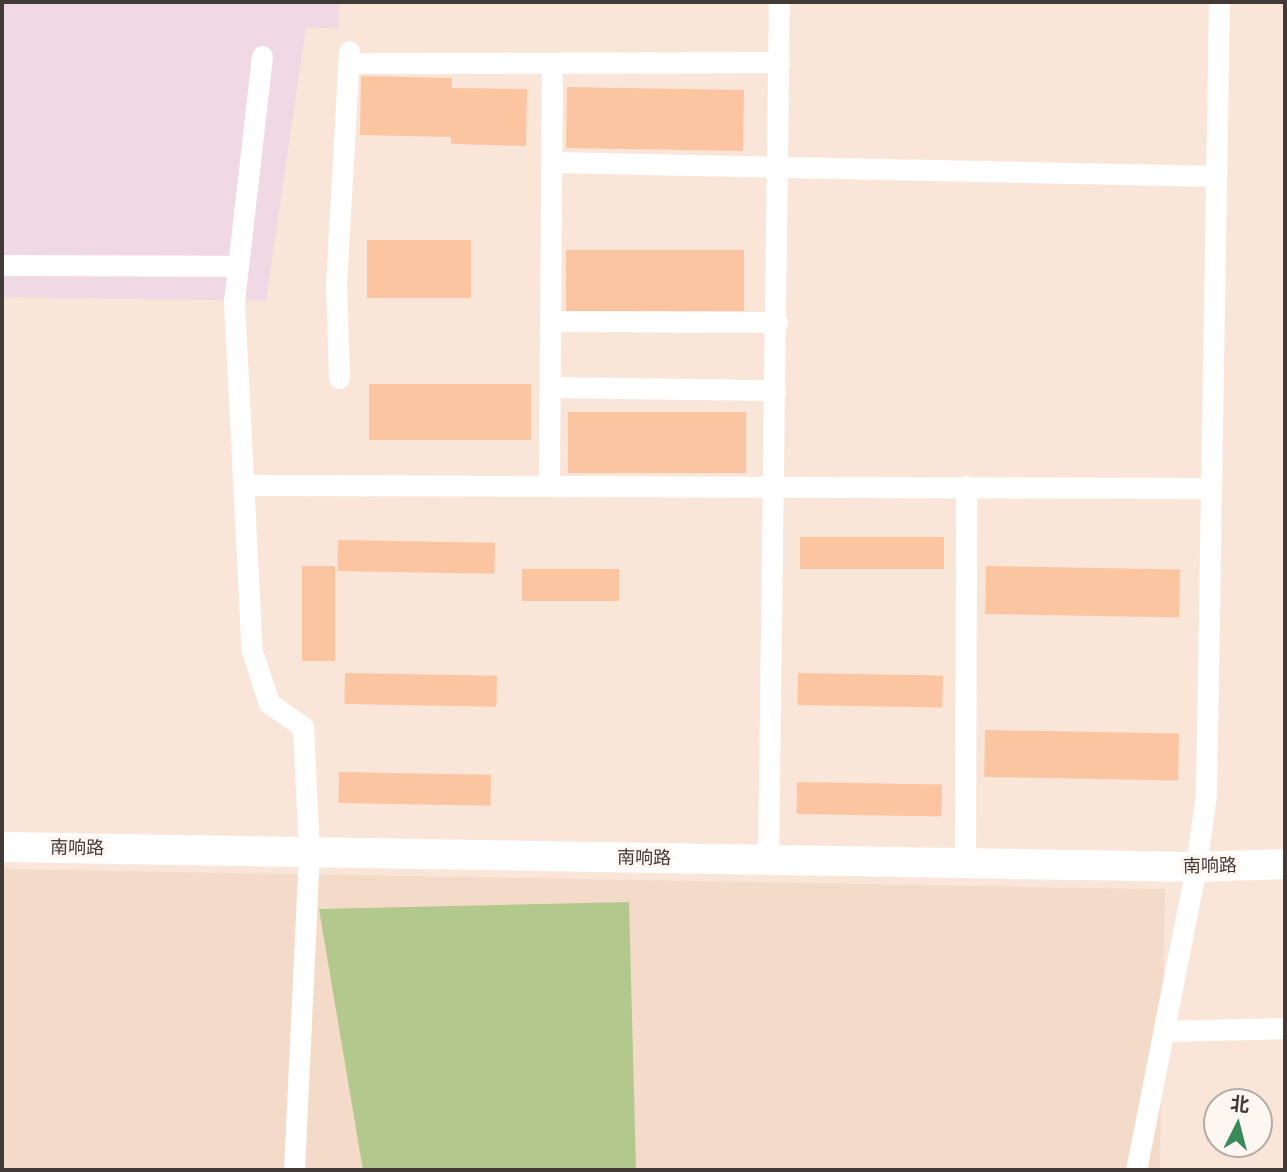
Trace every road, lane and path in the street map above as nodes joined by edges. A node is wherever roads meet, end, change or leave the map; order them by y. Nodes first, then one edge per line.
1 (779, 2) edge
2 (1219, 2) edge
3 (262, 56) dead end
4 (779, 62) junction
5 (552, 63) junction
6 (552, 162) junction
7 (778, 165) junction
8 (1216, 176) junction
9 (2, 265) edge
10 (238, 266) junction
11 (551, 321) junction
12 (777, 322) junction
13 (339, 378) dead end
14 (550, 387) junction
15 (775, 390) junction
16 (549, 484) junction
17 (243, 485) junction
18 (776, 485) junction
19 (966, 486) junction
20 (1211, 488) junction
21 (2, 847) edge
22 (309, 852) junction
23 (768, 860) junction
24 (965, 863) junction
25 (1285, 864) edge
26 (1196, 867) junction
27 (1285, 1028) edge
28 (1164, 1031) junction
29 (294, 1170) edge
30 (1136, 1170) edge

1 - 4 street
2 - 8 street
3 - 10 street
4 - 5 street
4 - 7 street
5 - 6 street
5 - 13 street
6 - 7 street
6 - 11 street
7 - 8 street
7 - 12 street
8 - 20 street
9 - 10 street
10 - 17 street
11 - 12 street
11 - 14 street
12 - 15 street
14 - 15 street
14 - 16 street
15 - 18 street
16 - 17 street
16 - 18 street
17 - 22 street
18 - 19 street
18 - 23 street
19 - 20 street
19 - 24 street
20 - 26 street
21 - 22 street, 南响路
22 - 23 street, 南响路
22 - 29 street
23 - 24 street, 南响路
24 - 26 street, 南响路
25 - 26 street, 南响路
26 - 28 street
27 - 28 street
28 - 30 street

